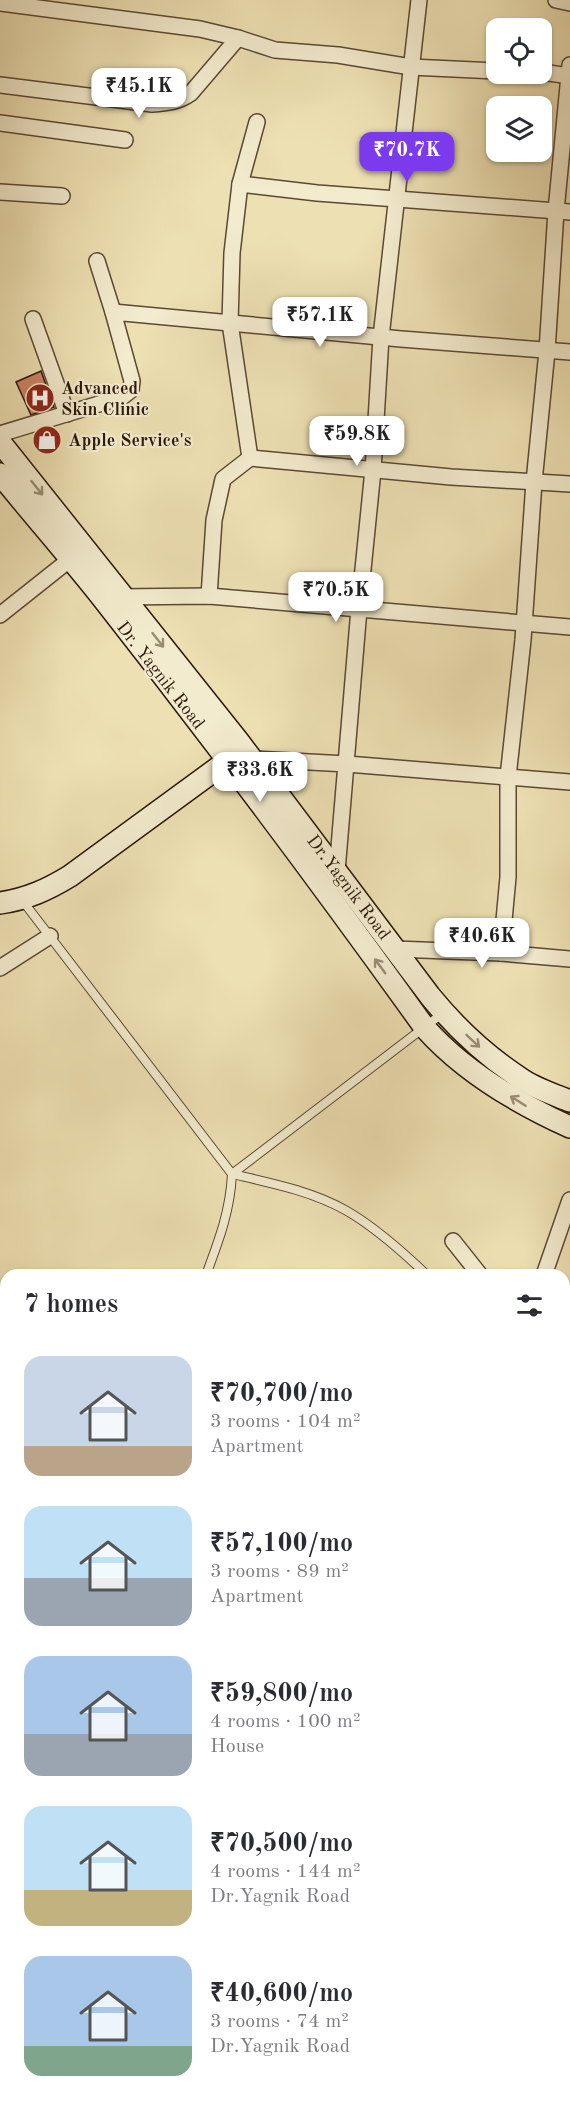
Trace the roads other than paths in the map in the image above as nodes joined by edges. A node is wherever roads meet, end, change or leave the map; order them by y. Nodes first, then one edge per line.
1 (419, 0) edge
2 (556, 0) edge
3 (0, 3) edge
4 (570, 3) edge
5 (53, 5) edge
6 (238, 38) junction
7 (411, 68) junction
8 (486, 71) edge
9 (552, 72) edge
10 (570, 72) edge
11 (0, 85) edge
12 (257, 122) dead end
13 (0, 123) edge
14 (125, 140) dead end
15 (240, 184) junction
16 (0, 192) edge
17 (62, 196) dead end
18 (398, 198) junction
19 (563, 212) edge
20 (97, 261) dead end
21 (113, 312) junction
22 (33, 319) dead end
23 (230, 323) junction
24 (381, 337) junction
25 (547, 351) junction
26 (570, 352) edge
27 (67, 414) junction
28 (0, 435) edge
29 (0, 442) edge
30 (250, 458) junction
31 (373, 470) junction
32 (0, 474) edge
33 (534, 482) junction
34 (570, 484) edge
35 (77, 554) junction
36 (123, 596) junction
37 (209, 596) junction
38 (102, 598) junction
39 (359, 609) junction
40 (0, 615) edge
41 (524, 623) junction
42 (570, 627) edge
43 (252, 759) junction
44 (228, 762) junction
45 (347, 764) junction
46 (508, 777) junction
47 (570, 782) edge
48 (337, 871) junction
49 (22, 900) junction
50 (0, 903) edge
51 (50, 936) junction
52 (395, 949) junction
53 (501, 953) junction
54 (570, 959) edge
55 (0, 968) edge
56 (444, 1013) junction
57 (425, 1028) junction
58 (570, 1101) edge
59 (570, 1127) edge
60 (232, 1174) junction
61 (570, 1200) edge
62 (453, 1241) dead end
63 (208, 1269) edge
64 (421, 1269) edge
65 (475, 1269) edge
66 (546, 1269) edge

1 - 7 street
2 - 4 street
3 - 5 street
5 - 6 street
6 - 7 street
6 - 11 street
7 - 8 street
7 - 18 street
9 - 10 street
10 - 19 street
12 - 15 street
13 - 14 street
15 - 18 street
15 - 23 street
16 - 17 street
18 - 19 street
18 - 24 street
19 - 25 street
20 - 21 street
21 - 23 street
21 - 27 street
22 - 27 street
23 - 24 street
23 - 30 street
24 - 25 street
24 - 31 street
25 - 26 street
25 - 33 street
27 - 28 street
29 -> 35 street, Dr.Yagnik Road
30 - 31 street
30 - 37 street
31 - 33 street
31 - 39 street
32 - 35 street, Dr. Yagnik Road
33 - 34 street
33 - 41 street
35 - 36 street, Dr.Yagnik Road
35 - 38 street, Dr. Yagnik Road
35 - 40 street
36 - 37 street
36 - 38 street
36 -> 43 street, Dr.Yagnik Road
37 - 39 street
38 - 44 street, Dr. Yagnik Road
39 - 41 street
39 - 45 street
41 - 42 street
41 - 46 street
43 - 44 street
43 - 45 street
43 - 48 street, Dr.Yagnik Road
44 - 49 street
57 -> 44 street, Dr. Yagnik Road
45 - 46 street
45 - 48 street
46 - 47 street
46 - 53 street
48 - 52 street, Dr.Yagnik Road
49 - 50 street
49 - 51 lane
51 - 55 street
51 - 60 lane
52 - 53 street
52 - 56 street, Dr.Yagnik Road
53 - 54 street
56 - 57 lane
56 -> 58 street, Dr.Yagnik Road
59 -> 57 street, Dr. Yagnik Road
57 - 60 lane
60 - 63 lane
60 - 64 lane
61 - 66 street
62 - 65 street

